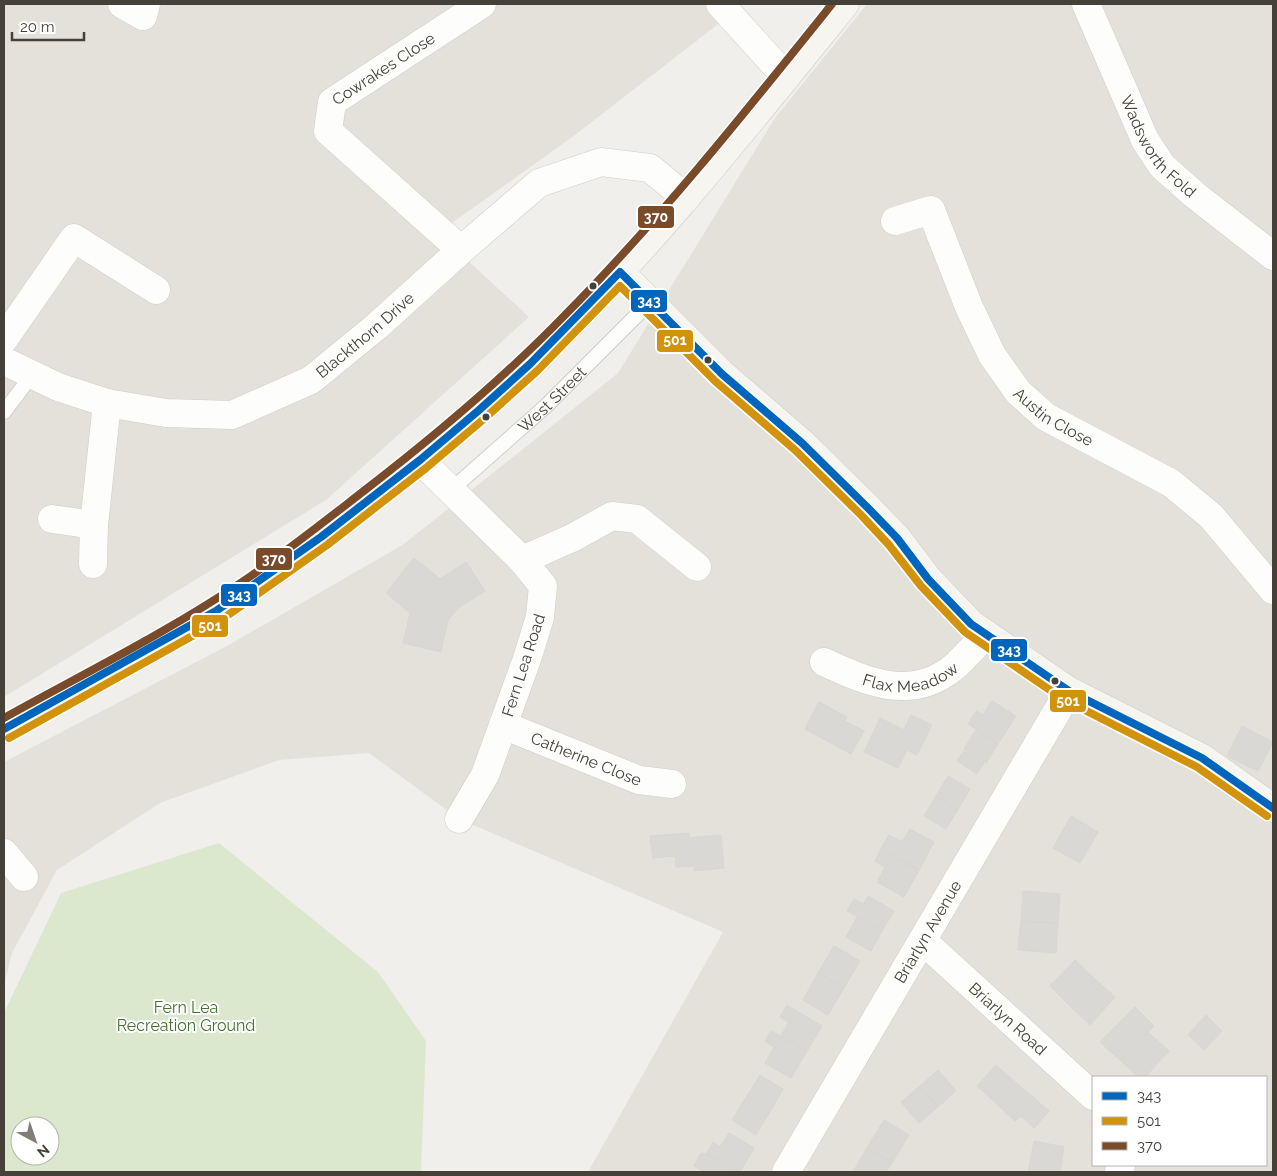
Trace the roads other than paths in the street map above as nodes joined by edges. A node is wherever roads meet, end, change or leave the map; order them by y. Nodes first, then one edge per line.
1 (122, 4) edge
2 (146, 4) edge
3 (482, 4) edge
4 (720, 4) edge
5 (845, 4) edge
6 (1086, 4) edge
7 (786, 77) junction
8 (686, 198) junction
9 (895, 221) dead end
10 (461, 250) junction
11 (1273, 256) edge
12 (620, 272) junction
13 (156, 290) dead end
14 (650, 302) junction
15 (4, 339) edge
16 (4, 361) edge
17 (32, 375) junction
18 (106, 402) junction
19 (4, 412) edge
20 (420, 460) junction
21 (451, 490) junction
22 (52, 519) dead end
23 (94, 525) junction
24 (522, 560) junction
25 (93, 564) dead end
26 (697, 567) dead end
27 (1273, 590) edge
28 (986, 634) junction
29 (824, 662) dead end
30 (1069, 691) junction
31 (503, 724) junction
32 (4, 729) edge
33 (672, 784) dead end
34 (1271, 800) edge
35 (459, 819) dead end
36 (4, 853) edge
37 (24, 877) dead end
38 (923, 941) junction
39 (1092, 1095) edge
40 (786, 1172) edge

1 - 2 street
3 - 10 street, Cowrakes Close
4 - 7 street
5 - 7 street
6 - 11 street, Wadsworth Fold
7 - 8 street
8 - 10 street, Blackthorn Drive
8 - 12 street
9 - 27 street, Austin Close
10 - 18 street, Blackthorn Drive
12 - 14 street
12 - 20 street
13 - 15 street
14 - 21 lane, West Street
14 - 28 street
16 - 17 street, Blackthorn Drive
17 - 18 street, Blackthorn Drive
17 - 19 lane
18 - 23 street
20 - 21 street, Fern Lea Road
20 - 32 street
21 - 24 street, Fern Lea Road
22 - 23 street
23 - 25 street
24 - 26 street
24 - 31 street, Fern Lea Road
28 - 29 street, Flax Meadow
28 - 30 street
30 - 34 street
30 - 38 street, Briarlyn Avenue
31 - 33 street, Catherine Close
31 - 35 street, Fern Lea Road
36 - 37 street
38 - 39 street, Briarlyn Road
38 - 40 street, Briarlyn Avenue

